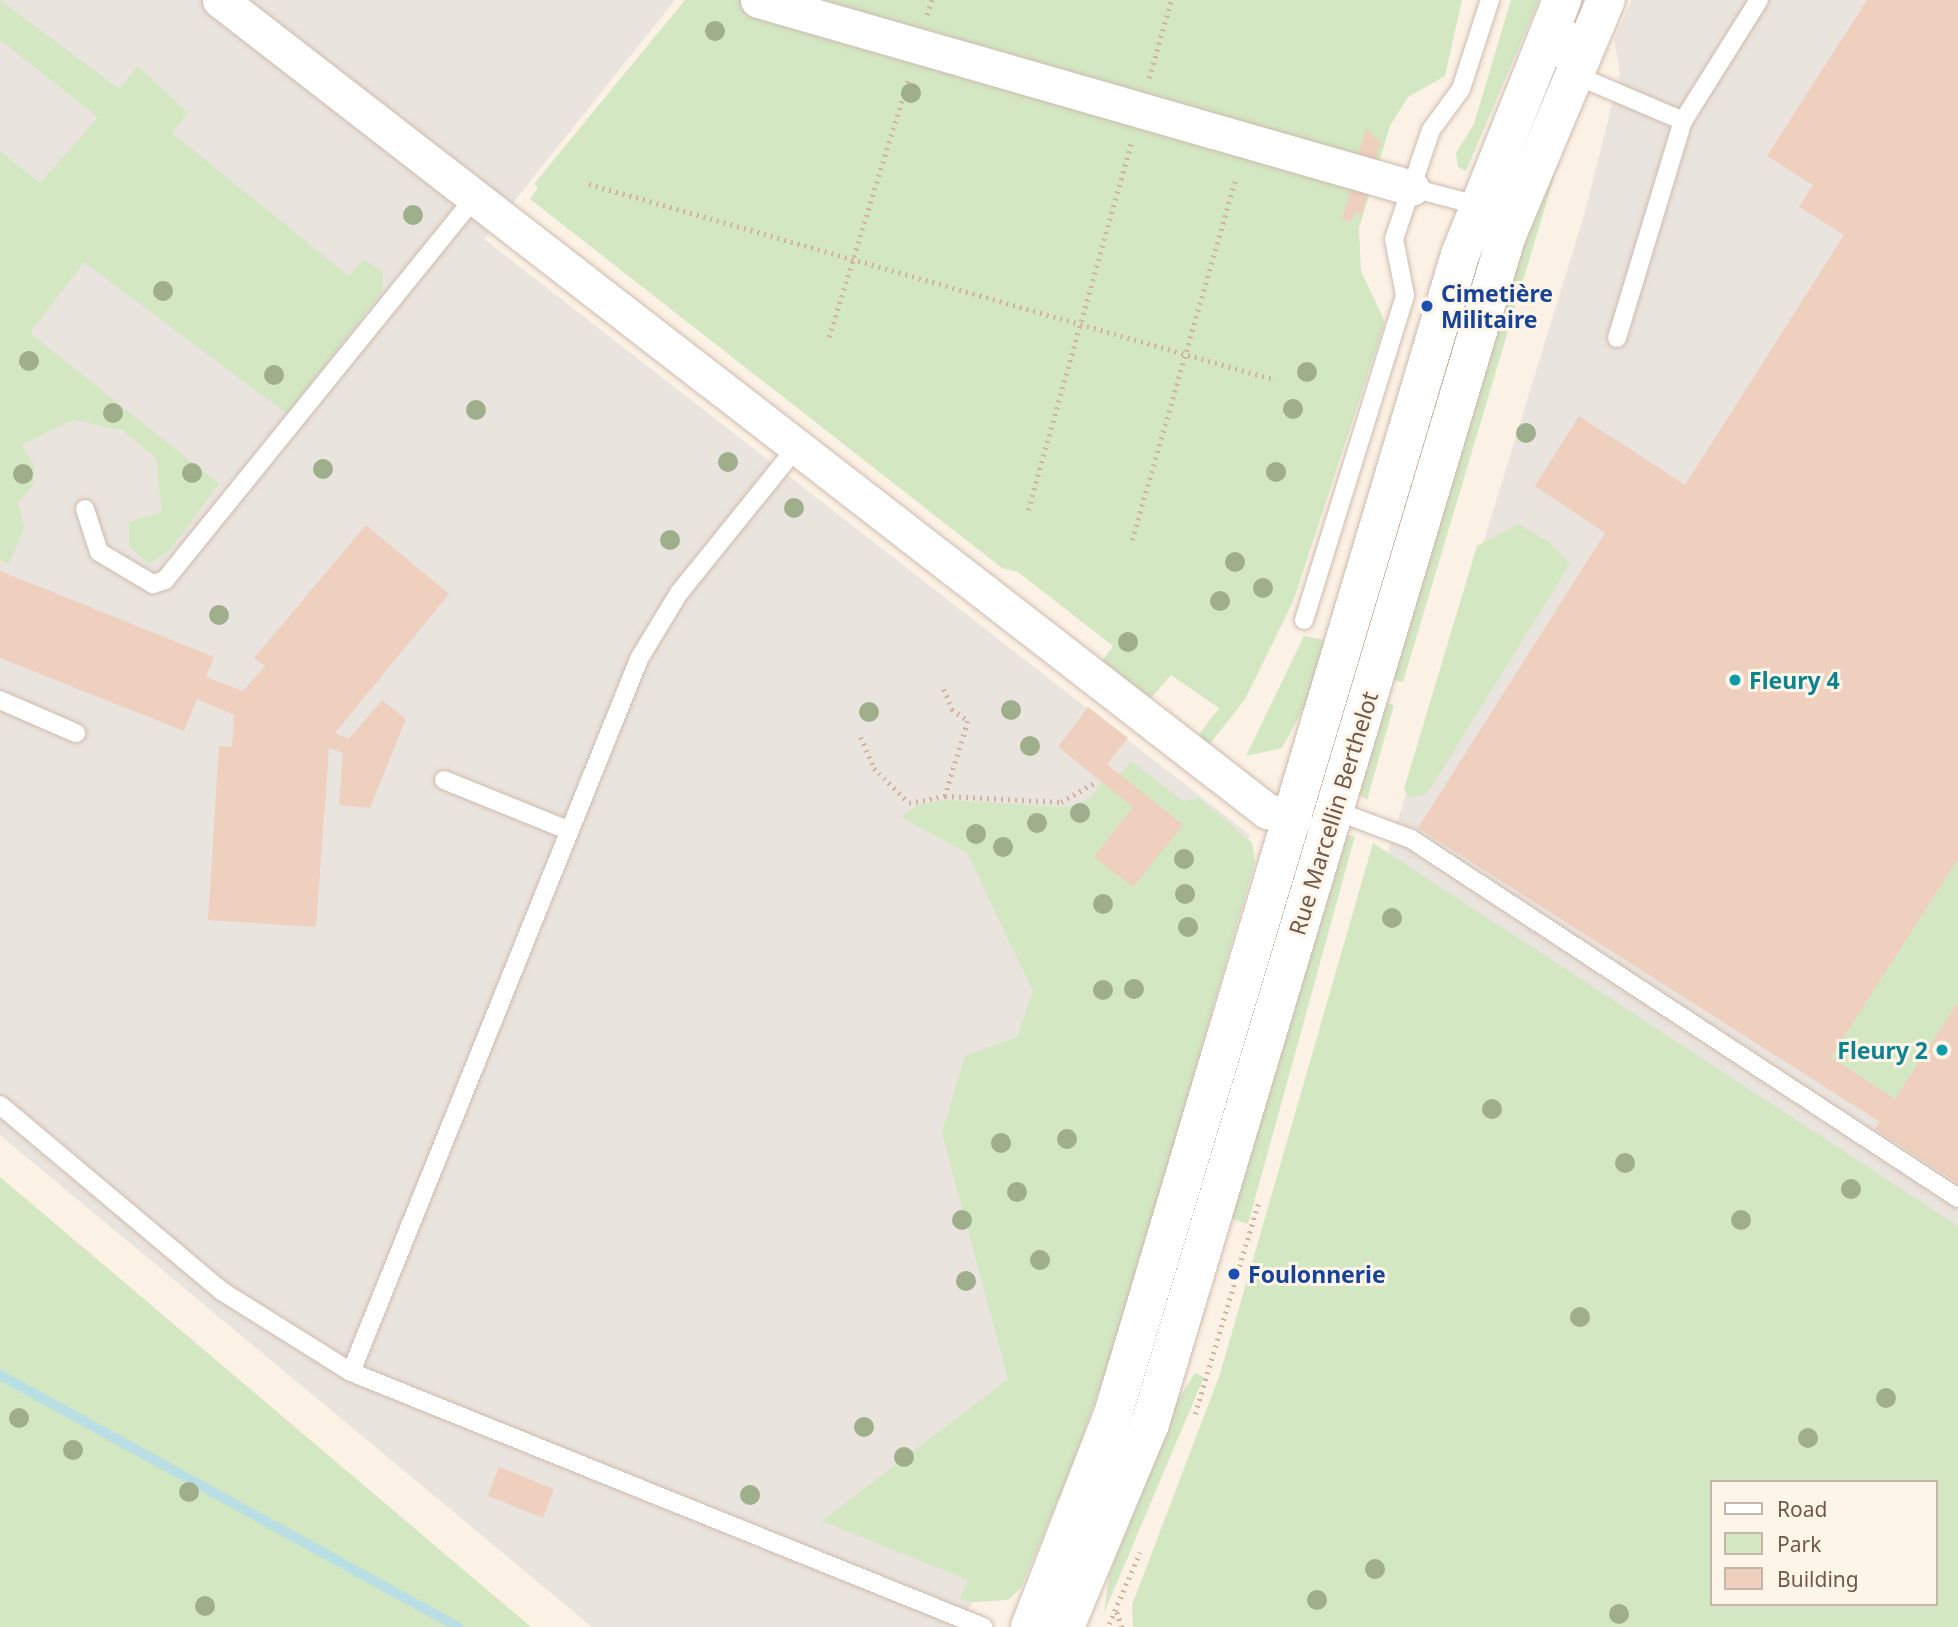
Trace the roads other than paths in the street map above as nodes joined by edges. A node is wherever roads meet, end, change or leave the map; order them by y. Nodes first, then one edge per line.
1 (220, 0) edge
2 (758, 0) edge
3 (1490, 0) edge
4 (1562, 0) edge
5 (1580, 0) edge
6 (1605, 0) edge
7 (1759, 0) edge
8 (1573, 74) junction
9 (1683, 121) junction
10 (1412, 188) junction
11 (474, 198) junction
12 (1476, 205) junction
13 (1617, 338) dead end
14 (797, 447) junction
15 (85, 509) dead end
16 (1304, 620) dead end
17 (0, 701) edge
18 (76, 733) dead end
19 (444, 780) dead end
20 (1334, 810) junction
21 (1294, 818) junction
22 (568, 830) junction
23 (0, 1105) edge
24 (1958, 1198) edge
25 (351, 1372) junction
26 (982, 1627) edge
27 (1030, 1627) edge
28 (1065, 1627) edge

1 - 11 street
2 - 10 street
3 - 10 lane
4 - 12 main road, Rue Marcellin Berthelot
5 - 8 lane
6 - 8 main road, Rue Marcellin Berthelot
7 - 9 lane
8 - 9 lane
8 - 20 main road, Rue Marcellin Berthelot
9 - 13 lane
10 - 12 lane
10 - 16 lane
11 - 14 street
11 - 15 lane
12 - 21 main road, Rue Marcellin Berthelot
14 - 21 street
14 - 22 lane
17 - 18 lane
19 - 22 lane
20 - 24 lane
20 - 28 main road, Rue Marcellin Berthelot
21 - 27 main road, Rue Marcellin Berthelot
22 - 25 lane
23 - 25 lane
25 - 26 lane

